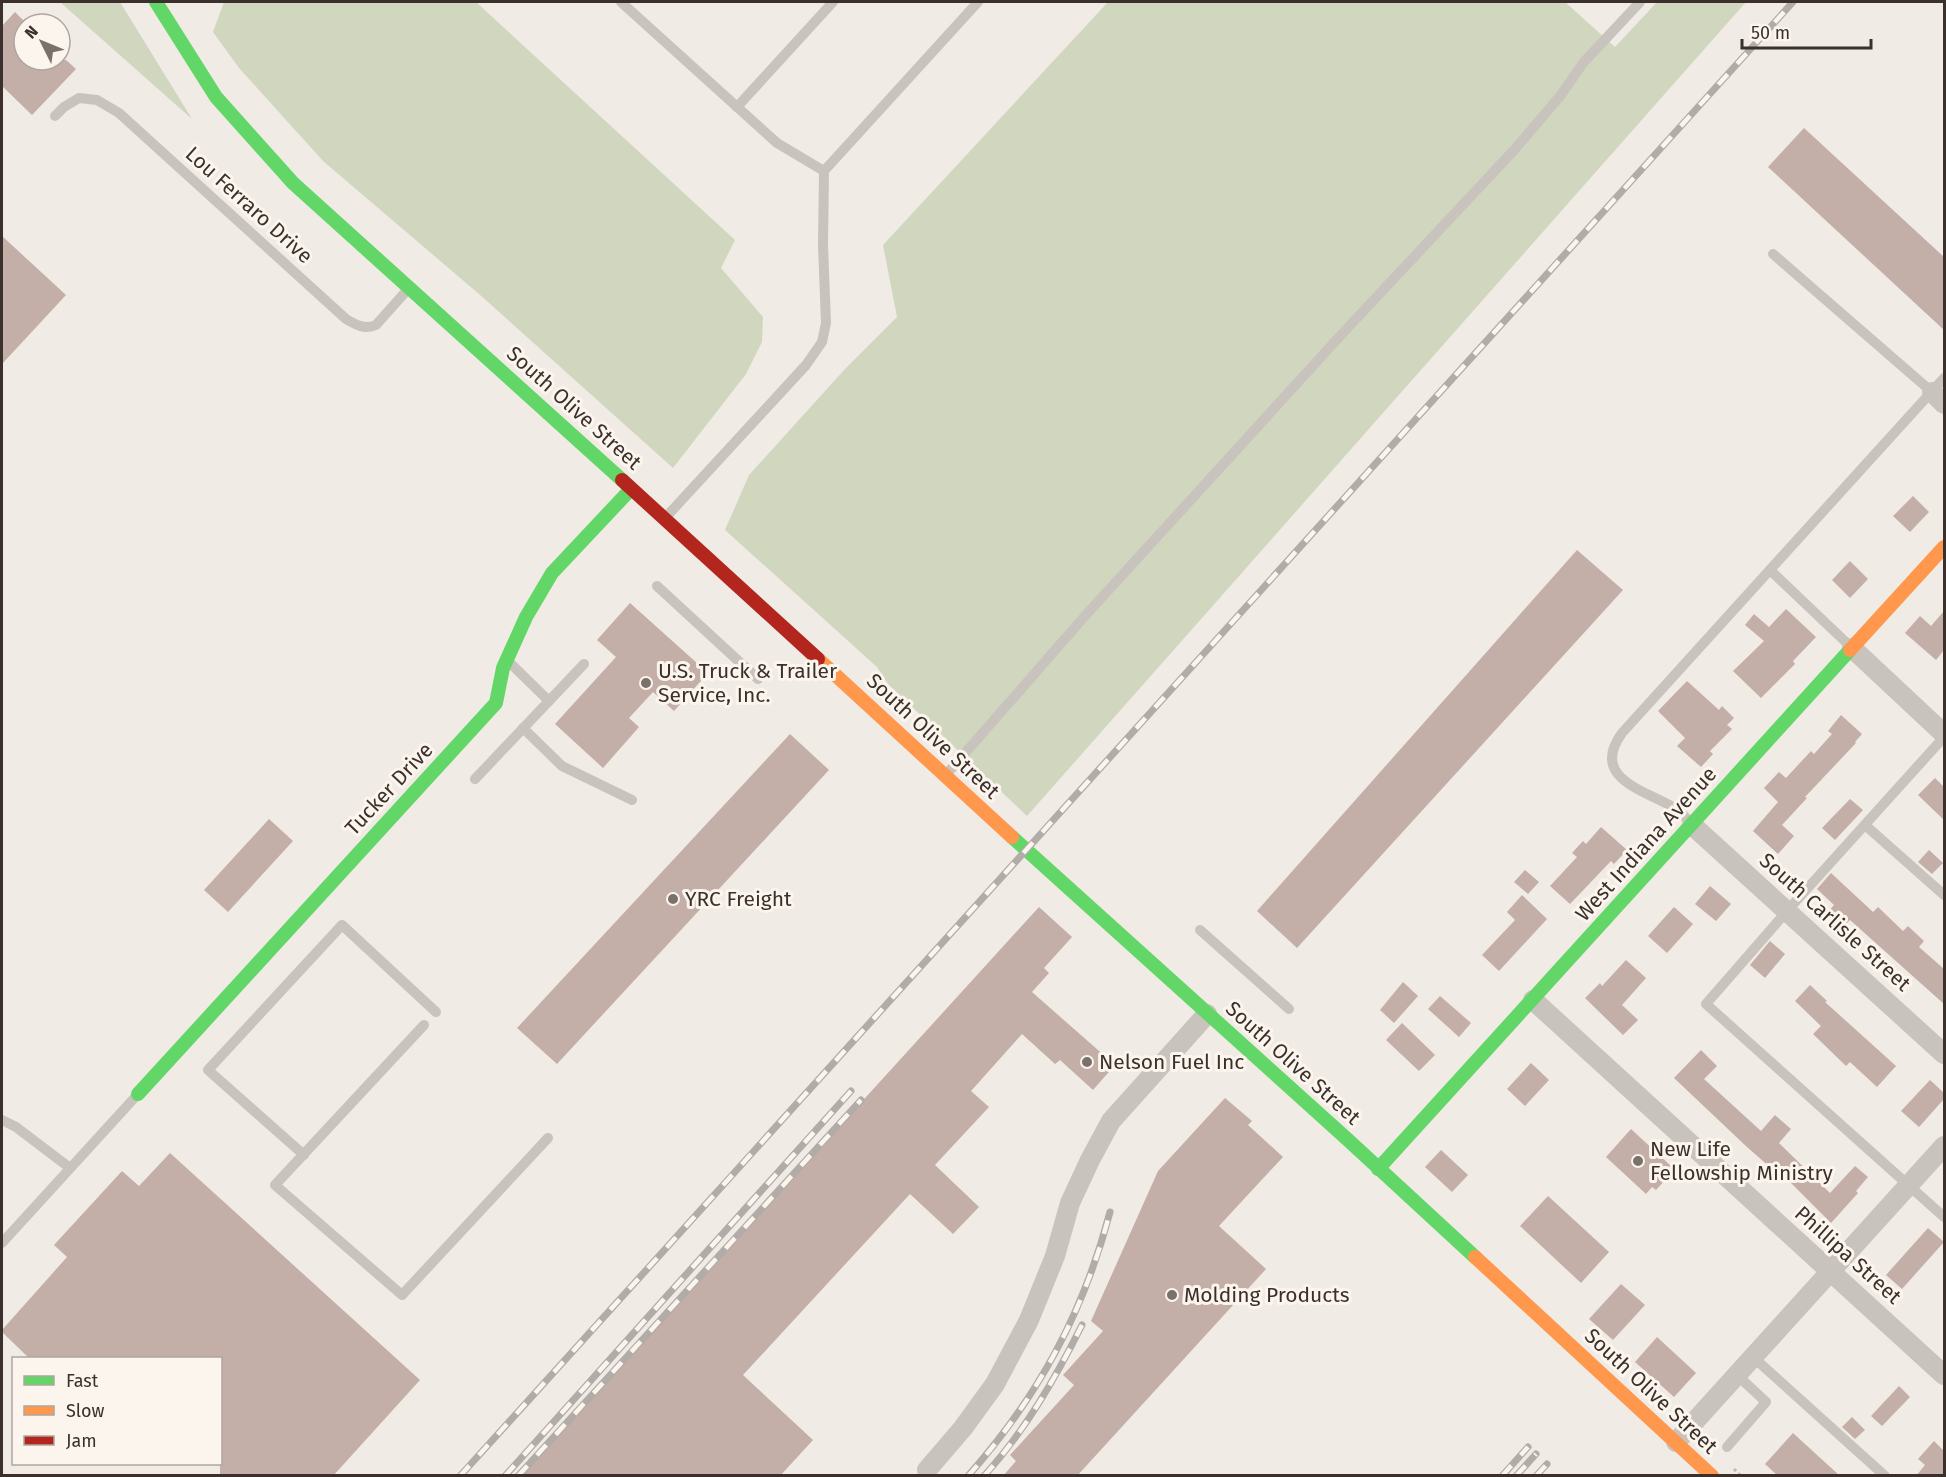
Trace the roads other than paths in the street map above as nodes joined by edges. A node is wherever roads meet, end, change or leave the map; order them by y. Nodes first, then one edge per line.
1 (156, 2) edge
2 (621, 2) edge
3 (833, 2) edge
4 (978, 2) edge
5 (1640, 2) edge
6 (737, 107) junction
7 (55, 116) dead end
8 (824, 171) junction
9 (1773, 254) dead end
10 (410, 287) junction
11 (1940, 392) edge
12 (631, 489) junction
13 (665, 519) junction
14 (1944, 547) edge
15 (1770, 570) junction
16 (657, 586) dead end
17 (1852, 648) junction
18 (507, 660) junction
19 (584, 664) dead end
20 (758, 679) dead end
21 (549, 701) junction
22 (523, 729) junction
23 (1944, 735) edge
24 (945, 776) junction
25 (475, 779) dead end
26 (632, 800) dead end
27 (1692, 825) junction
28 (1865, 825) junction
29 (1944, 895) edge
30 (1787, 911) junction
31 (1200, 930) dead end
32 (1533, 1000) junction
33 (1289, 1009) dead end
34 (436, 1012) dead end
35 (1207, 1014) junction
36 (424, 1025) dead end
37 (1944, 1054) edge
38 (138, 1094) joint
39 (2, 1120) edge
40 (548, 1138) dead end
41 (1944, 1146) edge
42 (304, 1155) junction
43 (70, 1168) junction
44 (1378, 1169) junction
45 (1910, 1185) junction
46 (1944, 1217) edge
47 (2, 1243) edge
48 (1831, 1271) junction
49 (1753, 1357) junction
50 (1737, 1375) junction
51 (1944, 1375) edge
52 (1676, 1442) junction
53 (1727, 1447) dead end
54 (927, 1470) dead end
55 (1712, 1476) edge
56 (1885, 1476) edge

1 - 10 street, South Olive Street
2 - 6 lane
3 - 6 lane
4 - 8 lane
5 - 24 lane
6 - 8 lane
7 - 10 lane, Lou Ferraro Drive
8 - 13 lane
9 - 11 lane
10 - 12 street, South Olive Street
11 - 15 lane
12 - 13 street, South Olive Street
12 - 18 street, Tucker Drive
13 - 24 street, South Olive Street
14 - 17 street, West Indiana Avenue
15 - 17 lane
15 - 27 lane
16 - 20 lane
17 - 23 street
17 - 27 street, West Indiana Avenue
18 - 21 lane
18 - 38 street, Tucker Drive
19 - 21 lane
21 - 22 lane
22 - 25 lane
22 - 26 lane
23 - 28 lane
24 - 35 street, South Olive Street
27 - 30 street, South Carlisle Street
27 - 32 street, West Indiana Avenue
28 - 29 lane
28 - 30 lane
30 - 37 street, South Carlisle Street
30 - 45 lane
31 - 33 lane
32 - 44 street, West Indiana Avenue
32 - 48 street, Phillipa Street
34 - 42 lane
35 - 44 street, South Olive Street
35 - 54 street
36 - 42 lane
38 - 43 lane
39 - 43 lane
40 - 42 lane
41 - 45 street
43 - 47 lane
44 - 52 street, South Olive Street
45 - 46 lane
45 - 48 street
48 - 49 street
48 - 51 street, Phillipa Street
49 - 50 street
49 - 56 lane
50 - 52 street
50 - 53 lane
52 - 55 street, South Olive Street

